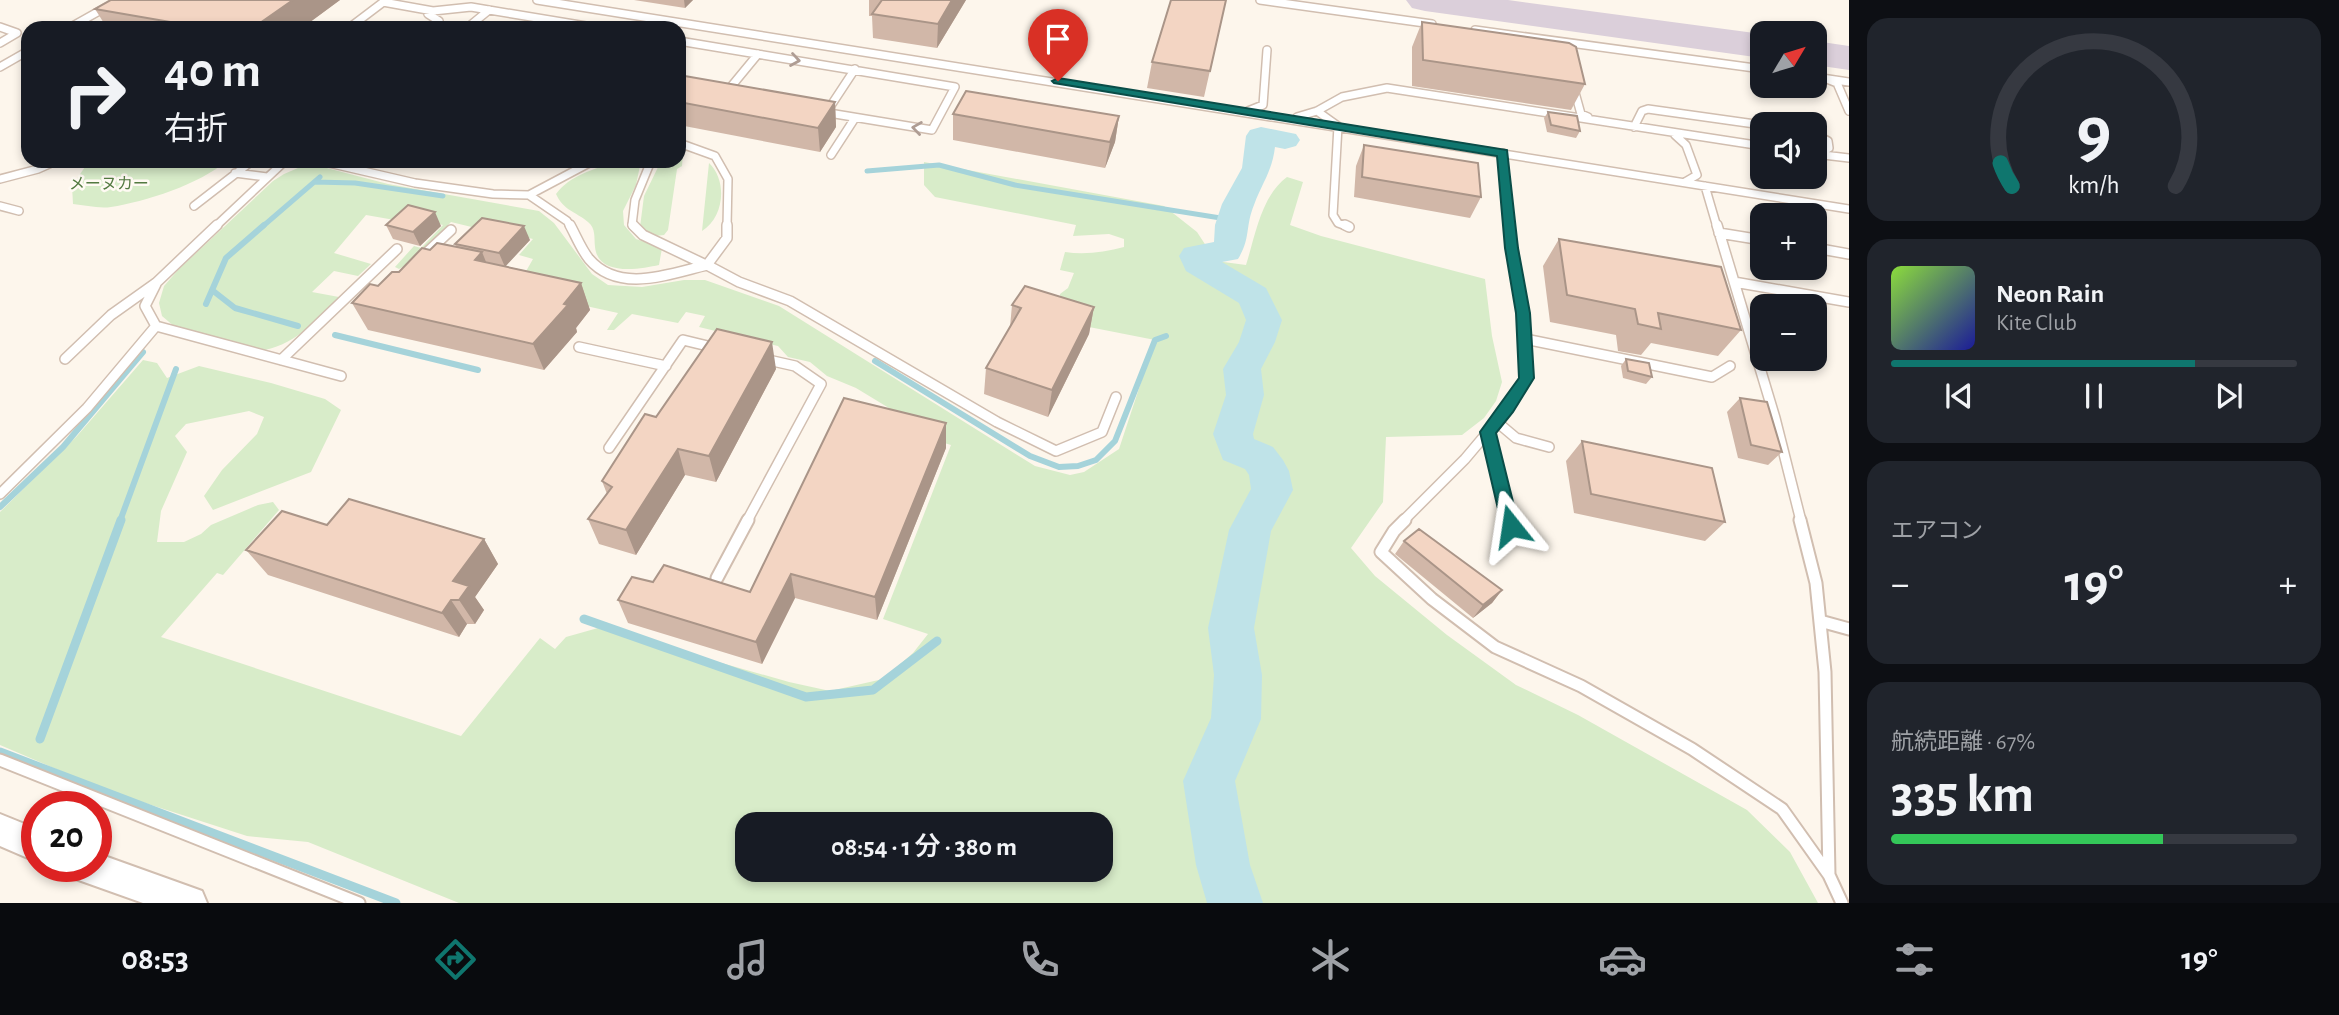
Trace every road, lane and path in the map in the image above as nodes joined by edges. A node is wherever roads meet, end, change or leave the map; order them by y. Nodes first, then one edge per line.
1 (119, 0) edge
2 (537, 0) edge
3 (1260, 0) edge
4 (383, 3) edge
5 (489, 10) junction
6 (82, 21) edge
7 (359, 21) edge
8 (439, 21) edge
9 (476, 21) edge
10 (546, 21) edge
11 (672, 21) edge
12 (686, 23) edge
13 (1445, 26) edge
14 (0, 27) edge
15 (1472, 29) edge
16 (1566, 41) junction
17 (686, 42) edge
18 (0, 43) edge
19 (1267, 50) dead end
20 (758, 54) junction
21 (1568, 54) edge
22 (21, 55) edge
23 (0, 67) edge
24 (1750, 67) edge
25 (855, 69) junction
26 (1827, 79) joint
27 (1573, 80) edge
28 (1849, 82) edge
29 (713, 93) edge
30 (724, 95) junction
31 (737, 97) edge
32 (1263, 105) junction
33 (813, 110) edge
34 (1248, 111) junction
35 (1317, 111) junction
36 (1849, 111) edge
37 (825, 113) junction
38 (1272, 115) junction
39 (855, 118) junction
40 (1292, 118) junction
41 (1602, 122) junction
42 (1750, 123) edge
43 (1637, 124) junction
44 (1338, 126) junction
45 (1675, 134) junction
46 (1701, 138) junction
47 (1827, 140) edge
48 (1750, 144) edge
49 (686, 145) edge
50 (1686, 145) junction
51 (1829, 148) joint
52 (1503, 153) junction
53 (831, 155) dead end
54 (1827, 155) edge
55 (1845, 158) edge
56 (40, 168) edge
57 (242, 168) edge
58 (277, 168) edge
59 (350, 168) edge
60 (576, 168) edge
61 (648, 168) edge
62 (235, 173) junction
63 (1697, 175) junction
64 (267, 177) junction
65 (0, 179) edge
66 (1685, 183) junction
67 (1709, 186) junction
68 (529, 195) junction
69 (0, 206) edge
70 (194, 206) dead end
71 (1849, 209) edge
72 (19, 211) dead end
73 (1349, 227) dead end
74 (451, 230) dead end
75 (1719, 233) junction
76 (1750, 238) edge
77 (397, 249) dead end
78 (1827, 250) edge
79 (1849, 254) edge
80 (422, 257) junction
81 (435, 259) edge
82 (414, 265) edge
83 (706, 265) junction
84 (1734, 282) junction
85 (156, 284) junction
86 (352, 291) junction
87 (366, 294) edge
88 (1849, 302) edge
89 (156, 326) junction
90 (1525, 338) junction
91 (579, 347) dead end
92 (733, 352) edge
93 (758, 358) edge
94 (65, 359) dead end
95 (281, 360) junction
96 (666, 366) junction
97 (1730, 366) dead end
98 (341, 376) dead end
99 (1116, 397) dead end
100 (1497, 422) junction
101 (1488, 432) junction
102 (1549, 447) dead end
103 (608, 448) dead end
104 (0, 494) edge
105 (1531, 540) dead end
106 (717, 578) edge
107 (1820, 621) junction
108 (1849, 629) edge
109 (0, 760) edge
110 (0, 830) edge
111 (21, 839) edge
112 (1829, 875) junction
113 (112, 876) edge
114 (190, 903) edge
115 (359, 903) edge
116 (1842, 903) edge

1 - 6 lane
2 - 11 lane
3 - 13 lane
4 - 5 lane
4 - 7 lane
4 - 8 lane
5 - 9 lane
5 - 10 lane
12 - 34 lane
14 - 18 lane
15 - 16 lane
16 - 21 lane
16 - 24 lane
17 - 20 lane
19 - 32 lane
20 -> 25 lane
20 - 30 lane
22 - 23 lane
25 - 37 lane
25 -> 39 lane
26 - 28 lane
26 - 36 lane
27 - 41 lane
29 - 30 lane
30 - 31 lane
32 - 34 lane
32 - 38 lane
33 - 37 lane
34 - 38 lane
35 - 40 lane
35 - 41 lane
35 - 44 lane
37 - 39 lane
38 - 40 lane
39 - 53 lane
40 - 44 lane
41 - 43 lane
42 - 43 lane
43 - 45 lane
44 - 52 lane
44 - 73 lane
45 - 46 lane
45 - 50 lane
46 - 48 lane
46 - 50 lane
47 - 51 lane
49 - 83 lane
50 - 63 lane
51 - 55 lane
52 - 66 lane
52 - 90 lane
54 - 55 lane
56 - 65 lane
57 - 62 lane
58 - 64 lane
59 - 68 lane
60 - 68 lane
61 - 83 lane
62 - 64 lane
62 - 70 lane
63 - 66 lane
63 - 67 lane
64 - 85 lane
66 - 67 lane
67 - 71 lane
67 - 75 lane
68 - 83 lane
69 - 72 lane
74 - 80 lane
75 - 76 lane
75 - 84 lane
77 - 86 lane
78 - 79 lane
80 - 81 lane
80 - 82 lane
83 - 99 lane
84 - 88 lane
84 - 107 lane
85 - 89 lane
85 - 94 lane
86 - 87 lane
86 - 95 lane
89 - 95 lane
89 - 104 lane
90 - 97 lane
90 - 100 lane
91 - 96 lane
92 - 96 lane
93 - 106 lane
95 - 98 lane
96 - 103 lane
100 - 101 lane
100 - 102 lane
101 - 105 lane
101 - 112 lane
107 - 108 lane
107 - 112 lane
109 - 115 lane
110 - 111 street
112 - 116 lane
113 - 114 street

